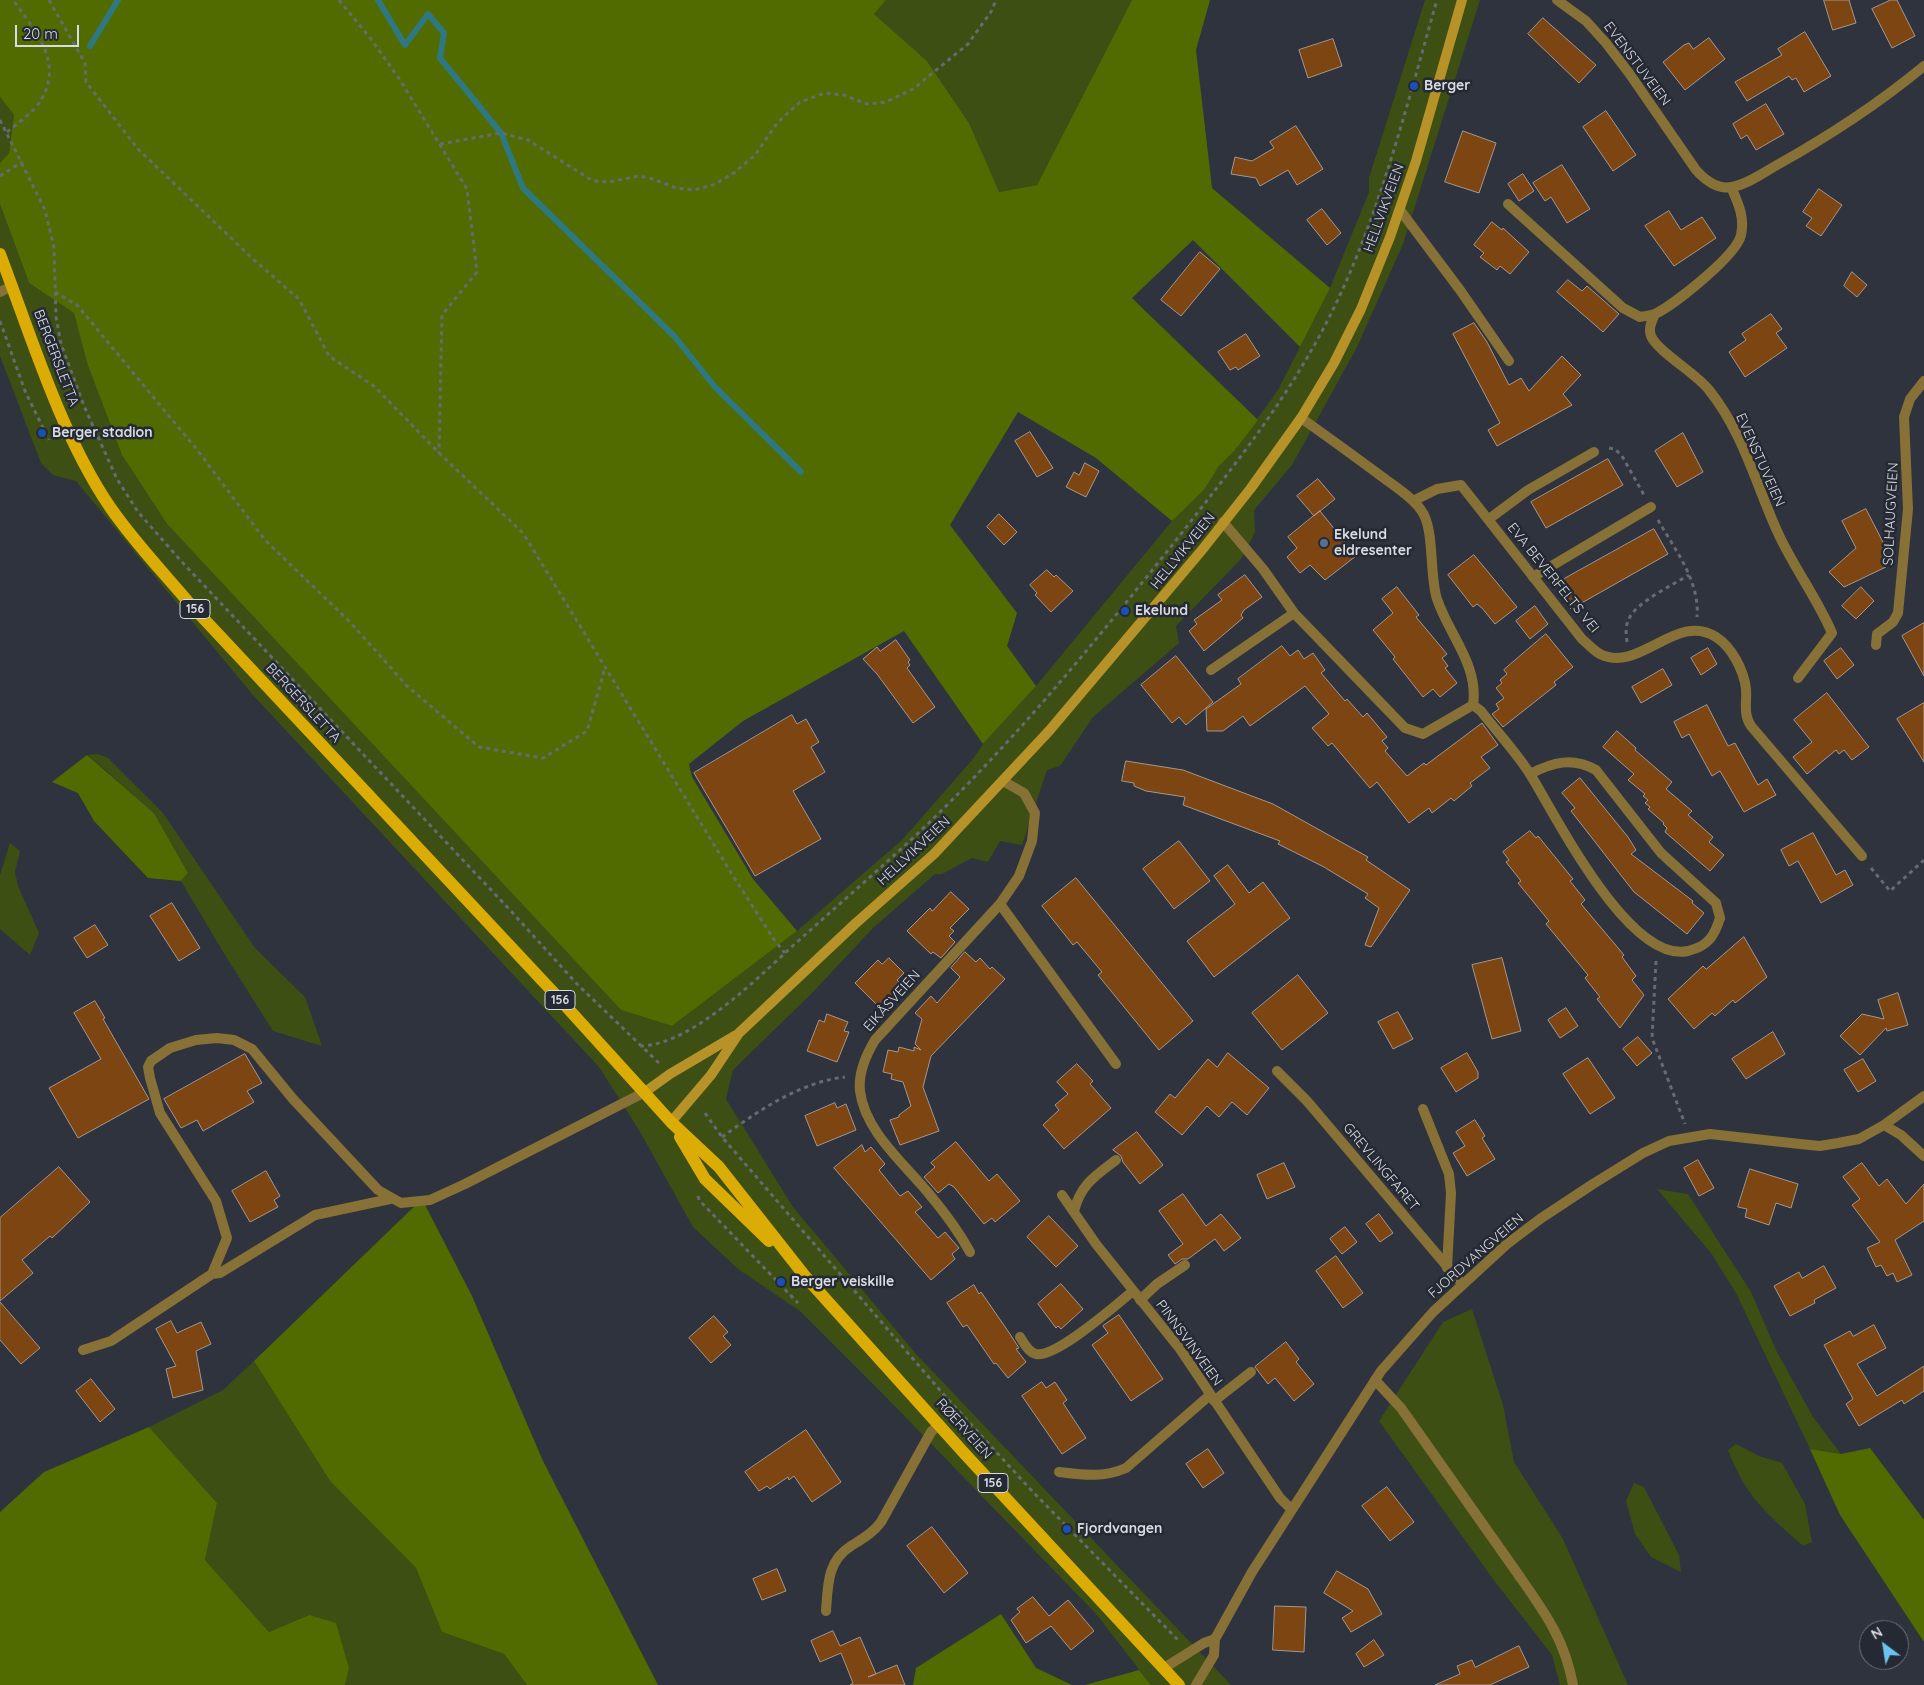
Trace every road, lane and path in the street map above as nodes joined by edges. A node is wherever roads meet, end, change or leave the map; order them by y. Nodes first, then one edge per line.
1 (14, 0) edge
2 (49, 0) edge
3 (339, 0) edge
4 (996, 0) edge
5 (1437, 0) edge
6 (1462, 0) edge
7 (1557, 0) edge
8 (1924, 66) edge
9 (0, 120) edge
10 (7, 132) junction
11 (440, 144) junction
12 (22, 162) junction
13 (0, 176) edge
14 (1731, 187) junction
15 (1508, 204) dead end
16 (1400, 210) junction
17 (0, 254) edge
18 (12, 286) junction
19 (0, 292) edge
20 (55, 292) junction
21 (1655, 314) junction
22 (0, 321) edge
23 (1509, 361) dead end
24 (1924, 381) edge
25 (1301, 418) junction
26 (49, 440) dead end
27 (1594, 452) joint
28 (439, 453) junction
29 (1413, 501) junction
30 (1651, 507) junction
31 (1489, 519) junction
32 (1223, 522) junction
33 (1689, 575) junction
34 (1533, 577) junction
35 (1294, 613) junction
36 (1696, 630) junction
37 (1876, 645) dead end
38 (1630, 656) junction
39 (605, 667) junction
40 (1211, 670) dead end
41 (1798, 678) dead end
42 (1473, 705) junction
43 (1530, 774) junction
44 (1003, 781) junction
45 (1862, 856) joint
46 (1924, 860) edge
47 (1000, 904) junction
48 (1658, 946) junction
49 (785, 953) junction
50 (739, 1033) junction
51 (640, 1046) junction
52 (661, 1064) dead end
53 (1116, 1064) dead end
54 (1277, 1071) dead end
55 (860, 1075) junction
56 (645, 1092) junction
57 (1924, 1096) edge
58 (1423, 1108) dead end
59 (706, 1113) dead end
60 (671, 1122) junction
61 (1685, 1124) junction
62 (1690, 1124) dead end
63 (1884, 1125) junction
64 (1680, 1126) dead end
65 (1688, 1136) junction
66 (722, 1137) junction
67 (1924, 1156) edge
68 (1116, 1160) dead end
69 (696, 1190) dead end
70 (1062, 1195) dead end
71 (390, 1199) junction
72 (1074, 1211) junction
73 (970, 1252) dead end
74 (1185, 1265) dead end
75 (1448, 1268) junction
76 (212, 1274) junction
77 (808, 1280) junction
78 (1462, 1284) junction
79 (1136, 1296) junction
80 (798, 1303) dead end
81 (1020, 1337) dead end
82 (82, 1350) dead end
83 (1251, 1372) dead end
84 (1375, 1380) junction
85 (1212, 1398) junction
86 (939, 1424) junction
87 (1058, 1472) dead end
88 (1291, 1509) junction
89 (826, 1611) dead end
90 (1215, 1639) junction
91 (1187, 1640) dead end
92 (1182, 1643) junction
93 (1190, 1651) junction
94 (1164, 1668) junction
95 (1179, 1685) edge
96 (1196, 1685) edge
97 (1573, 1685) edge

1 - 10 path
2 - 28 path
3 - 11 path
4 - 11 path
5 - 49 path
6 - 16 main road, HELLVIKVEIEN
7 - 14 street, EVENSTUVEIEN
8 - 14 street
9 - 10 path
10 - 12 path
11 - 28 path
12 - 13 path
12 - 20 path
14 - 21 street
15 - 21 street
16 - 23 street
16 - 25 main road, HELLVIKVEIEN
17 - 18 main road, BERGERSLETTA / 156
18 - 19 street
18 - 56 main road, BERGERSLETTA / 156
20 - 39 path
20 - 51 path
21 - 41 street, EVENSTUVEIEN
22 - 26 path
24 - 37 street, SOLHAUGVEIEN
25 - 29 street
25 - 32 main road, HELLVIKVEIEN
27 - 30 path
27 - 31 street
28 - 39 path
29 - 31 street, EVA BEVERFELTS VEI
29 - 42 street
30 - 33 path
30 - 34 street
31 - 34 street, EVA BEVERFELTS VEI
32 - 35 street
32 - 44 main road, HELLVIKVEIEN
33 - 36 path
33 - 38 path
34 - 38 street, EVA BEVERFELTS VEI
35 - 40 street
35 - 42 street
36 - 38 street, EVA BEVERFELTS VEI
36 - 45 street
39 - 49 path
42 - 43 street
43 - 48 street
43 - 48 street
44 - 47 street, EIKÅSVEIEN
44 - 50 main road, HELLVIKVEIEN
45 - 46 path
47 - 53 street
47 - 55 street, EIKÅSVEIEN
48 - 61 path
49 - 51 path
50 - 56 main road, HELLVIKVEIEN
50 - 60 main road, HELLVIKVEIEN
51 - 52 path
54 - 75 street, GREVLINGFARET
55 - 66 path
55 - 73 street, EIKÅSVEIEN
56 - 60 main road, RØERVEIEN / 156
56 - 71 street
57 - 63 street, FJORDVANGVEIEN
58 - 75 street
59 - 66 path
60 - 77 main road, RØERVEIEN / 156
60 - 77 main road, RØERVEIEN / 156
61 - 62 path
61 - 64 path
61 - 65 path
63 - 65 street, FJORDVANGVEIEN
63 - 67 street
65 - 78 street, FJORDVANGVEIEN
66 - 92 path
68 - 72 street
69 - 80 path
70 - 72 street, PINNSVINVEIEN
71 - 76 street
71 - 76 street
72 - 79 street, PINNSVINVEIEN
74 - 79 street
75 - 78 street, GREVLINGFARET
76 - 82 street
77 - 86 main road, RØERVEIEN / 156
78 - 84 street, FJORDVANGVEIEN
79 - 81 street
79 - 85 street, PINNSVINVEIEN
83 - 85 street
84 - 88 street, FJORDVANGVEIEN
84 - 97 street
85 - 87 street
85 - 88 street, PINNSVINVEIEN
86 - 89 street
86 - 94 main road, RØERVEIEN / 156
88 - 90 street, FJORDVANGVEIEN
90 - 93 street
90 - 96 street, FJORDVANGVEIEN
91 - 92 path
92 - 93 path
93 - 94 street
94 - 95 main road, RØERVEIEN / 156

